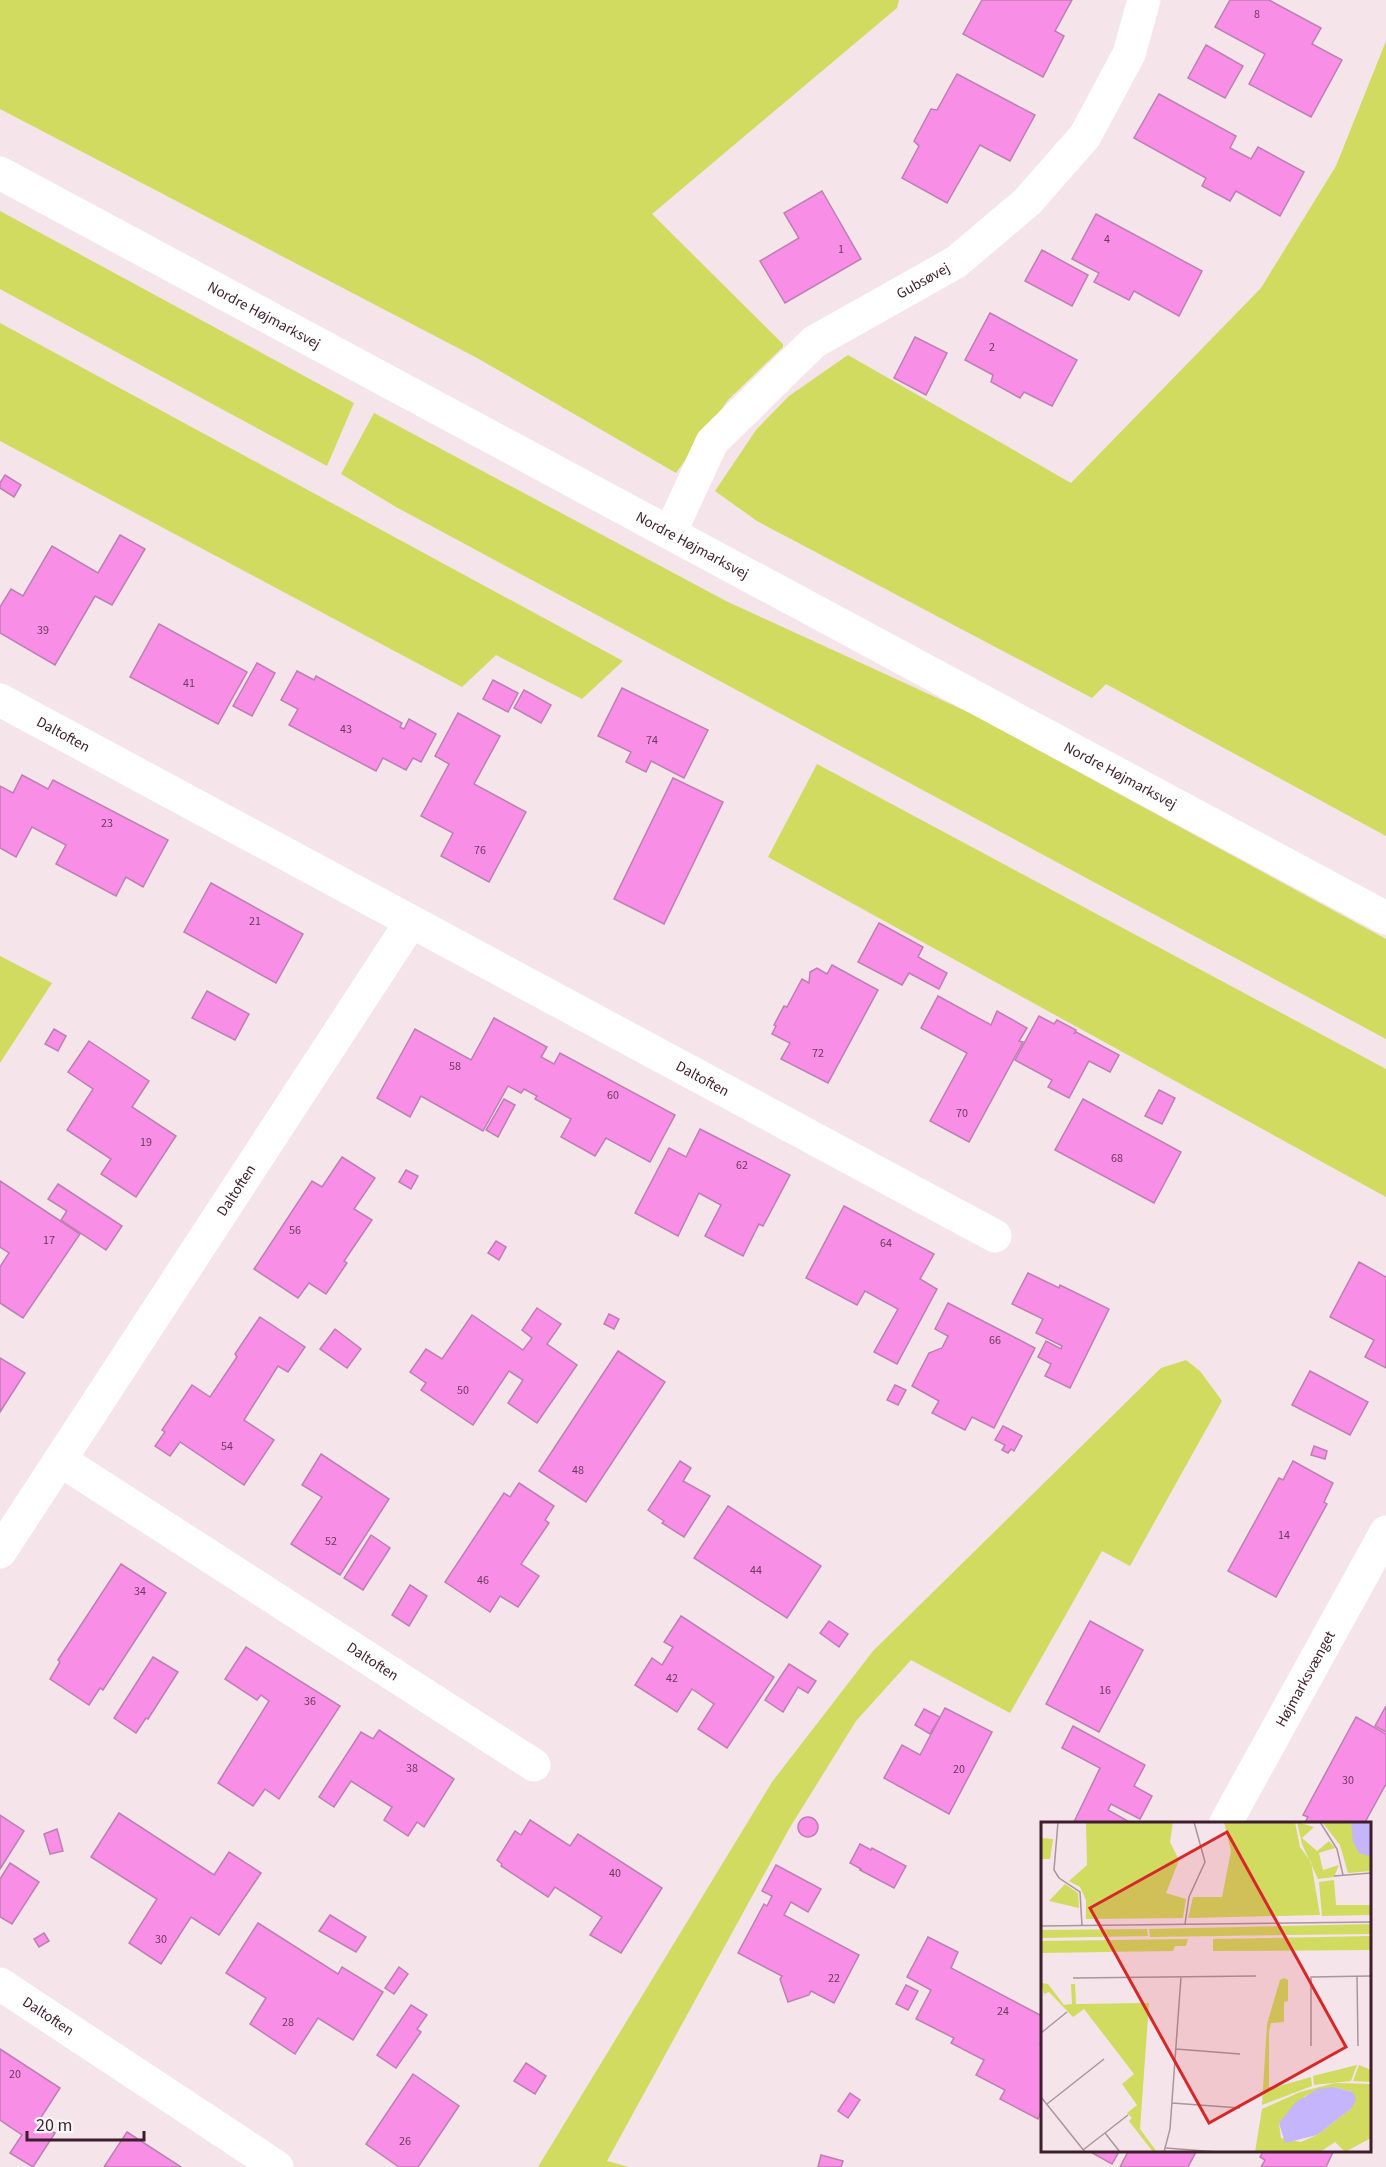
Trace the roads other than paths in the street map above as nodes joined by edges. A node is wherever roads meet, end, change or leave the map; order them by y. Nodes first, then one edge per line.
1 (1144, 0) edge
2 (0, 173) edge
3 (670, 533) junction
4 (0, 700) edge
5 (1386, 918) edge
6 (411, 921) junction
7 (994, 1236) dead end
8 (60, 1460) junction
9 (1386, 1532) edge
10 (0, 1552) edge
11 (534, 1765) dead end
12 (1226, 1822) edge
13 (0, 1984) edge
14 (277, 2167) edge

1 - 3 street, Gubsøvej
2 - 3 street, Nordre Højmarksvej
3 - 5 street, Nordre Højmarksvej
4 - 6 street, Daltoften
6 - 7 street, Daltoften
6 - 8 street, Daltoften
8 - 10 street, Daltoften
8 - 11 street, Daltoften
9 - 12 street, Højmarksvænget
13 - 14 street, Daltoften

